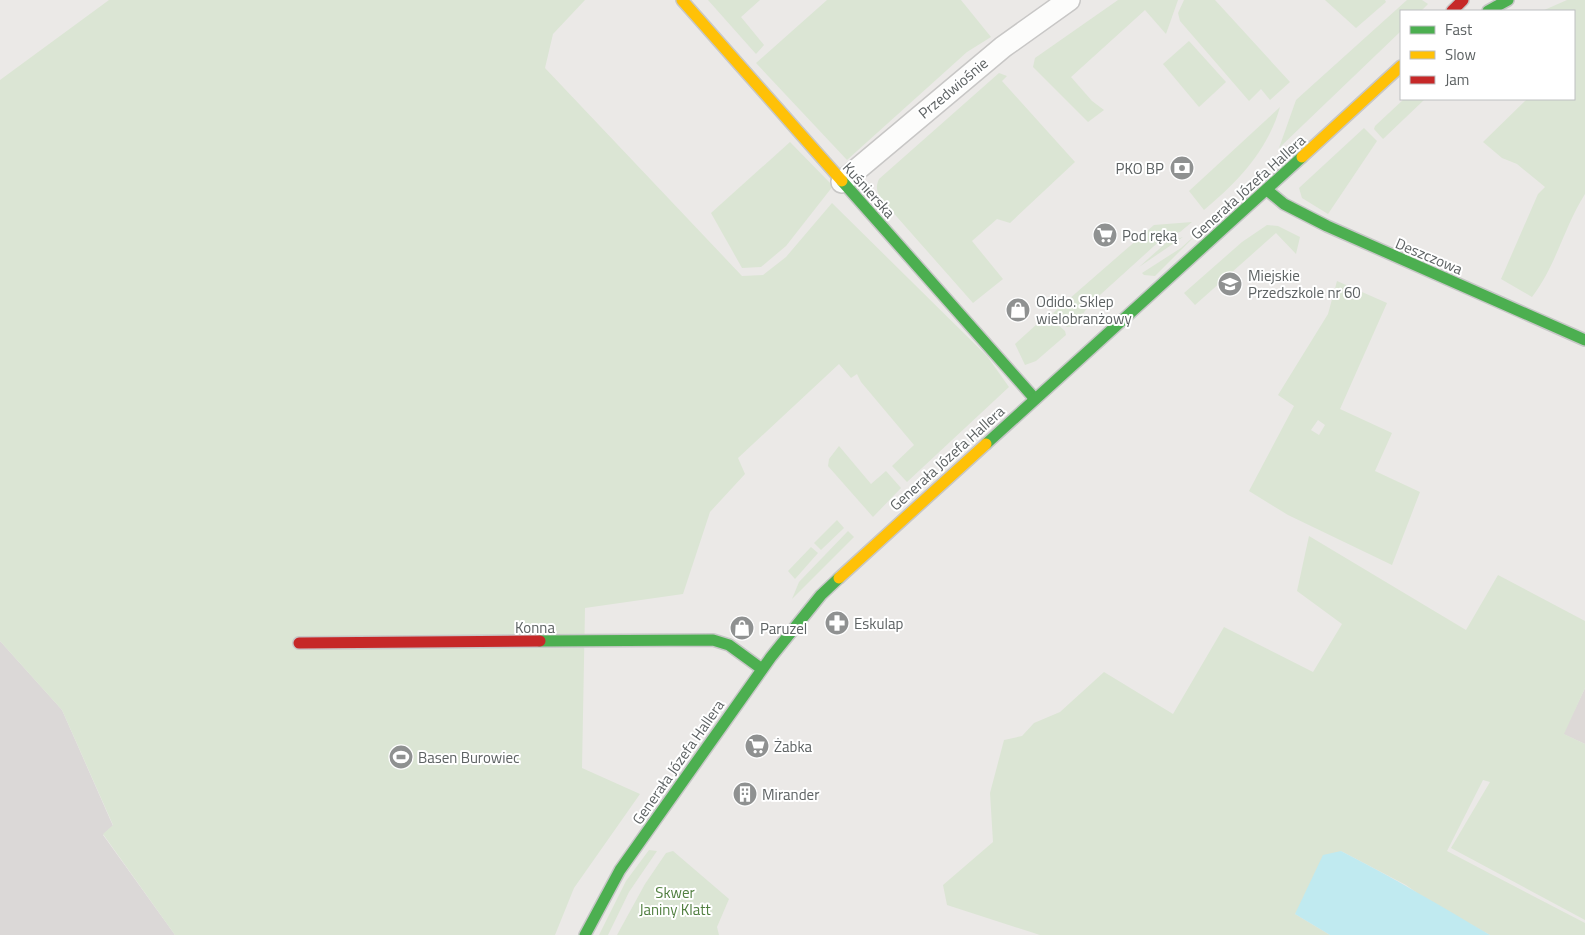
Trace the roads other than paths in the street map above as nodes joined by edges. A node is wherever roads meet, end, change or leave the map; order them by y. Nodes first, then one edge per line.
1 (682, 0) edge
2 (1069, 0) edge
3 (1462, 0) edge
4 (1508, 0) edge
5 (1453, 10) edge
6 (1490, 10) edge
7 (1400, 67) edge
8 (842, 182) junction
9 (1267, 190) junction
10 (1585, 340) edge
11 (1035, 399) junction
12 (299, 643) dead end
13 (762, 669) junction
14 (586, 935) edge

1 - 8 street, Kuśnierska
2 - 8 street, Przedwiośnie
3 - 5 street
4 - 6 street
7 - 9 street, Generała Józefa Hallera
8 - 11 street, Kuśnierska
9 - 10 street, Deszczowa
9 - 11 street, Generała Józefa Hallera
11 - 13 street, Generała Józefa Hallera
12 - 13 street, Konna
13 - 14 street, Generała Józefa Hallera

